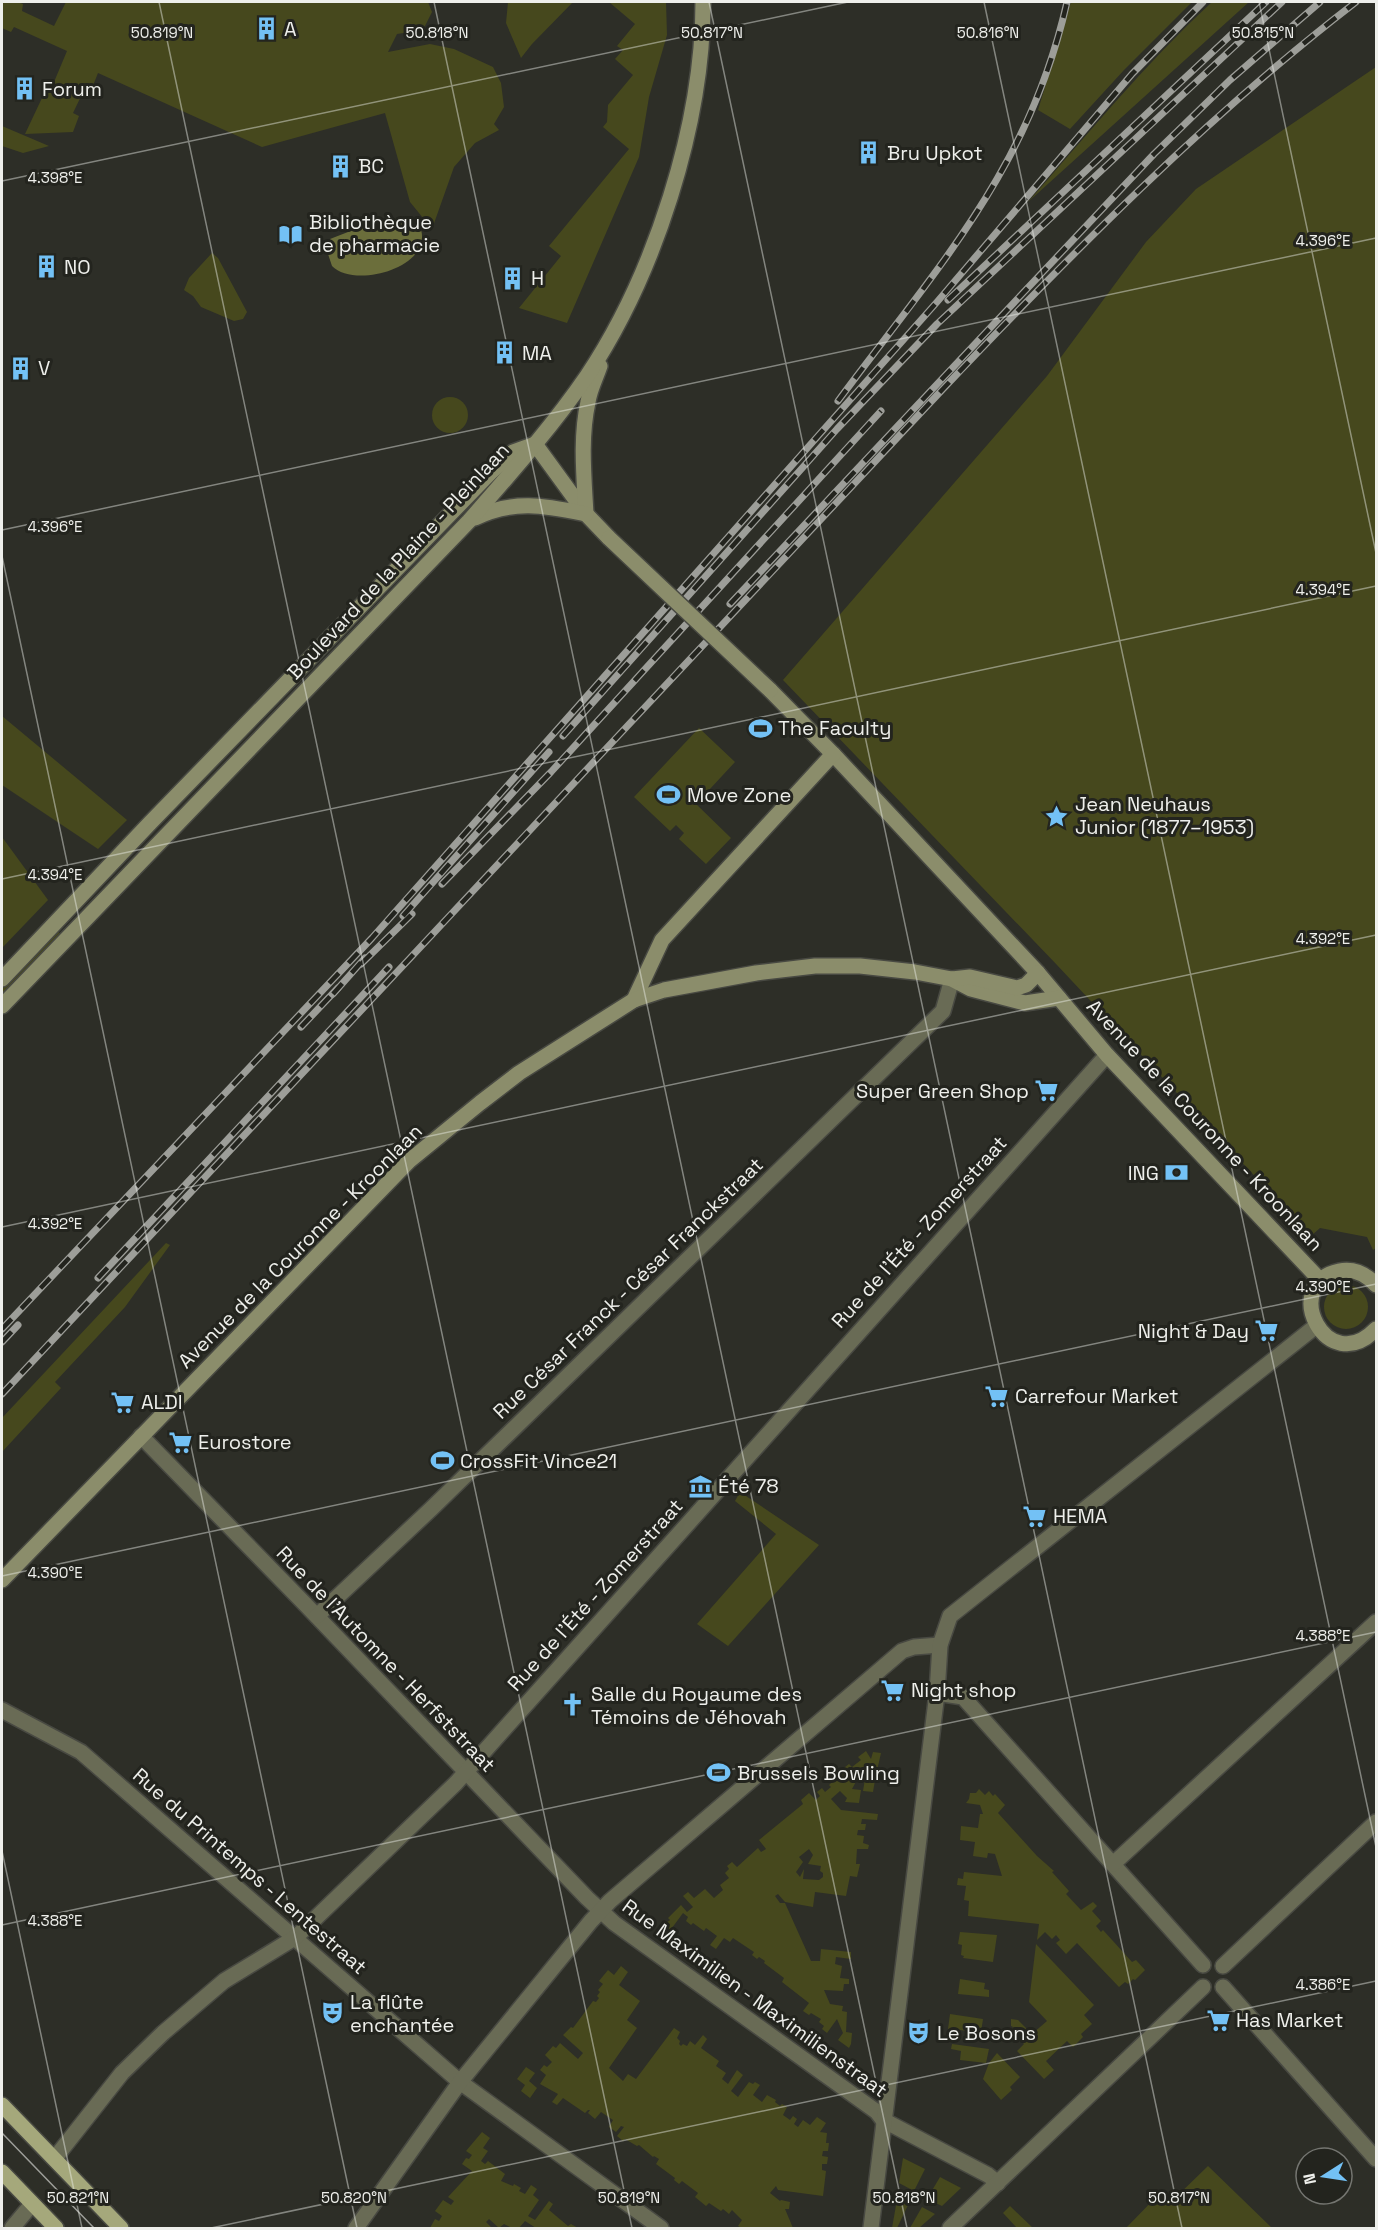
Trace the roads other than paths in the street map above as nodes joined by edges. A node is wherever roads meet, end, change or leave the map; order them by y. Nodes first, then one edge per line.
1 (703, 2) edge
2 (608, 341) junction
3 (535, 444) junction
4 (586, 514) junction
5 (470, 521) junction
6 (833, 754) junction
7 (207, 766) junction
8 (220, 780) junction
9 (1038, 974) junction
10 (2, 979) edge
11 (952, 979) junction
12 (1059, 998) junction
13 (634, 1000) junction
14 (2, 1006) edge
15 (1107, 1055) junction
16 (1374, 1278) edge
17 (1321, 1281) junction
18 (1316, 1326) junction
19 (1374, 1335) edge
20 (141, 1436) junction
21 (2, 1580) edge
22 (317, 1617) junction
23 (1377, 1622) edge
24 (940, 1645) junction
25 (937, 1693) junction
26 (2, 1710) edge
27 (466, 1772) junction
28 (1377, 1822) edge
29 (1113, 1864) junction
30 (601, 1911) junction
31 (296, 1937) junction
32 (1203, 1965) junction
33 (1223, 1966) junction
34 (1203, 1987) junction
35 (1224, 1987) junction
36 (460, 2082) junction
37 (2, 2105) edge
38 (883, 2120) junction
39 (55, 2158) junction
40 (1377, 2159) edge
41 (2, 2172) edge
42 (998, 2184) junction
43 (32, 2204) junction
44 (361, 2226) edge
45 (12, 2229) edge
46 (56, 2229) edge
47 (121, 2229) edge
48 (661, 2229) edge
49 (871, 2229) edge
50 (950, 2229) edge

1 - 2 street
2 - 3 street
2 - 4 street
3 - 4 street
3 - 5 street, Boulevard de la Plaine - Pleinlaan
3 - 7 street, Boulevard de la Plaine - Pleinlaan
4 - 5 street
4 - 6 street, bridge
5 - 8 street, Boulevard de la Plaine - Pleinlaan
6 - 9 street
6 - 13 street
7 - 8 street
7 - 10 street, Boulevard de la Plaine - Pleinlaan
8 - 14 street, Boulevard de la Plaine - Pleinlaan
9 - 11 street, Avenue de la Couronne - Kroonlaan
9 - 12 street, Avenue de la Couronne - Kroonlaan
11 - 12 street, Avenue de la Couronne - Kroonlaan
11 - 13 street, Avenue de la Couronne - Kroonlaan
11 - 22 street, Rue César Franck - César Franckstraat
12 - 15 street, Avenue de la Couronne - Kroonlaan
13 - 20 street, Avenue de la Couronne - Kroonlaan
15 - 17 street, Avenue de la Couronne - Kroonlaan
15 - 27 street, Rue de l'Été - Zomerstraat
16 - 17 street, Avenue de la Couronne - Kroonlaan
17 - 18 street, Avenue de la Couronne - Kroonlaan
18 - 19 street
18 - 24 street
20 - 21 street, Avenue de la Couronne - Kroonlaan
20 - 22 street, Rue de l'Automne - Herfststraat
22 - 27 street, Rue de l'Automne - Herfststraat
23 - 29 street
24 - 25 street
24 - 30 street
25 - 29 street
25 - 38 street
26 - 31 street, Rue du Printemps - Lentestraat
27 - 30 street, Rue de l'Automne - Herfststraat
27 - 31 street, Rue de l'Été - Zomerstraat
28 - 33 street
29 - 32 street
30 - 36 street
30 - 38 street, Rue Maximilien - Maximilienstraat
31 - 36 street, Rue du Printemps - Lentestraat
31 - 39 street, Rue de l'Été - Zomerstraat
32 - 33 street
32 - 34 street
33 - 35 street
34 - 35 street
34 - 42 street
35 - 40 street
36 - 44 street
36 - 48 street, Rue du Printemps - Lentestraat
37 - 39 main road
38 - 42 street, Rue Maximilien - Maximilienstraat
38 - 49 street
39 - 47 main road
41 - 43 main road
42 - 50 street
43 - 45 street
43 - 46 main road

